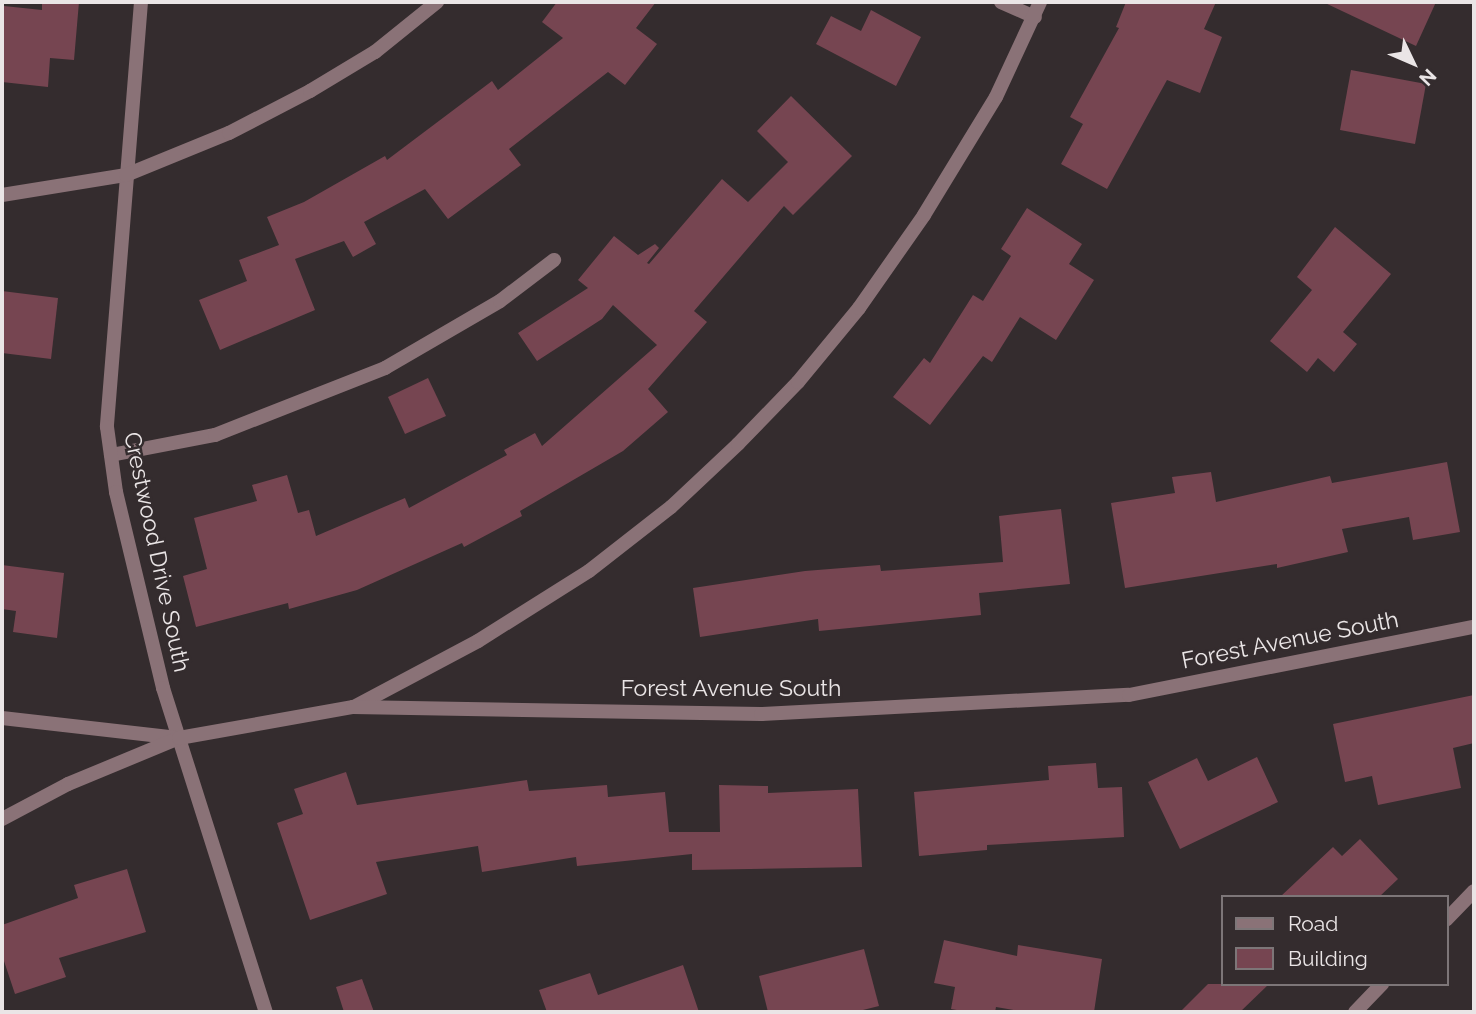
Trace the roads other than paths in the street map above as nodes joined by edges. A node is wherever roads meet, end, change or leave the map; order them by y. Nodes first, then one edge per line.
1 (142, 2) edge
2 (437, 2) edge
3 (1001, 2) edge
4 (1040, 2) edge
5 (1035, 17) junction
6 (127, 175) junction
7 (2, 195) edge
8 (554, 260) dead end
9 (111, 455) junction
10 (1474, 627) edge
11 (353, 707) junction
12 (2, 718) edge
13 (179, 738) junction
14 (2, 819) edge
15 (1474, 891) edge
16 (1448, 918) edge
17 (1380, 986) edge
18 (266, 1012) edge
19 (1355, 1012) edge

1 - 6 street, Crestwood Drive South
2 - 6 street
3 - 5 street
4 - 5 street
5 - 11 street
6 - 7 street
6 - 9 street, Crestwood Drive South
8 - 9 street
9 - 13 street, Crestwood Drive South
10 - 11 street, Forest Avenue South
11 - 13 street, Forest Avenue South
12 - 13 street
13 - 14 street, Forest Avenue South
13 - 18 street, Crestwood Drive South
15 - 16 street
17 - 19 street

